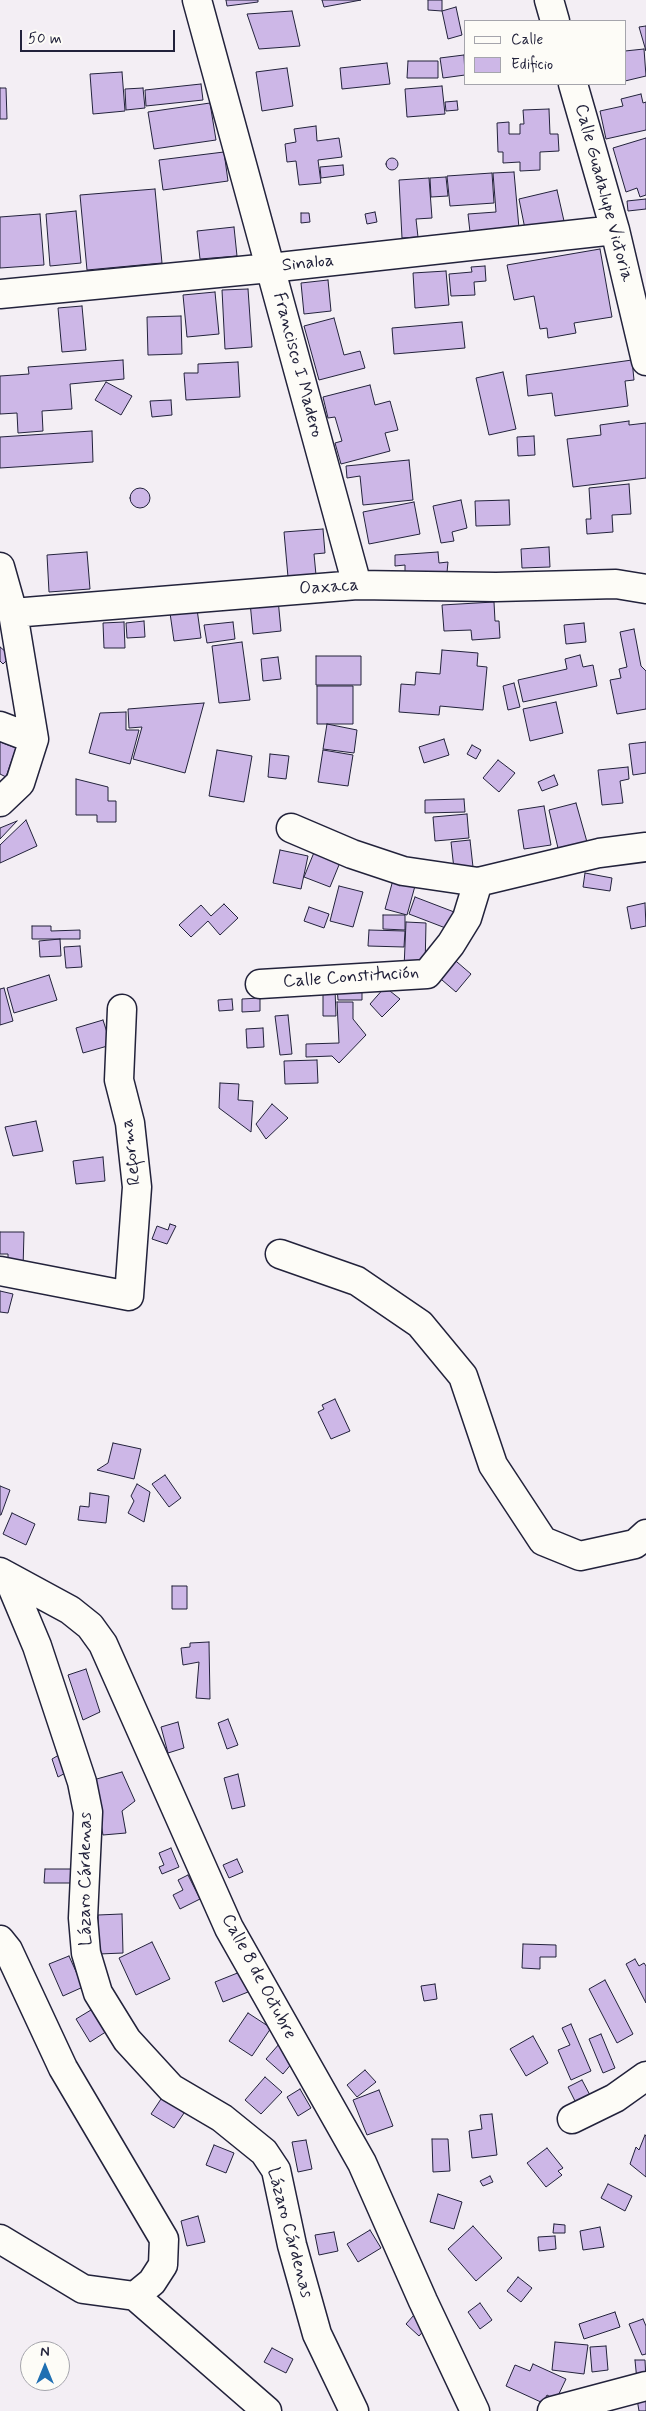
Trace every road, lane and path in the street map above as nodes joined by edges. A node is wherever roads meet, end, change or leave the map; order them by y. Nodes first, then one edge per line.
1 (198, 0) edge
2 (549, 0) edge
3 (555, 20) edge
4 (573, 85) edge
5 (615, 230) junction
6 (270, 268) junction
7 (635, 269) edge
8 (0, 294) edge
9 (646, 361) edge
10 (0, 567) edge
11 (357, 585) junction
12 (646, 589) edge
13 (13, 613) junction
14 (0, 726) edge
15 (34, 739) junction
16 (0, 802) edge
17 (290, 828) dead end
18 (646, 847) edge
19 (478, 882) junction
20 (260, 984) dead end
21 (122, 1009) dead end
22 (280, 1254) dead end
23 (0, 1270) edge
24 (646, 1534) edge
25 (4, 1574) edge
26 (0, 1940) edge
27 (646, 2076) edge
28 (572, 2119) dead end
29 (0, 2239) edge
30 (134, 2296) junction
31 (646, 2386) edge
32 (267, 2411) edge
33 (354, 2411) edge
34 (475, 2411) edge
35 (552, 2411) edge

1 - 6 street, Francisco I Madero
2 - 3 street
4 - 5 street, Calle Guadalupe Victoria
5 - 6 street, Sinaloa
5 - 7 street, Calle Guadalupe Victoria
6 - 8 street, Sinaloa
6 - 11 street, Francisco I Madero
7 - 9 street, Calle Guadalupe Victoria
10 - 13 street
11 - 12 street, Oaxaca
11 - 13 street, Oaxaca
13 - 15 street
14 - 15 street
15 - 16 street
17 - 19 street
18 - 19 street
19 - 20 street, Calle Constitución
21 - 23 street, Reforma
22 - 24 street
25 - 33 street, Lázaro Cárdenas
25 - 34 street, Calle 8 de Octubre
26 - 30 street
27 - 28 street
29 - 30 street
30 - 32 street
31 - 35 street

